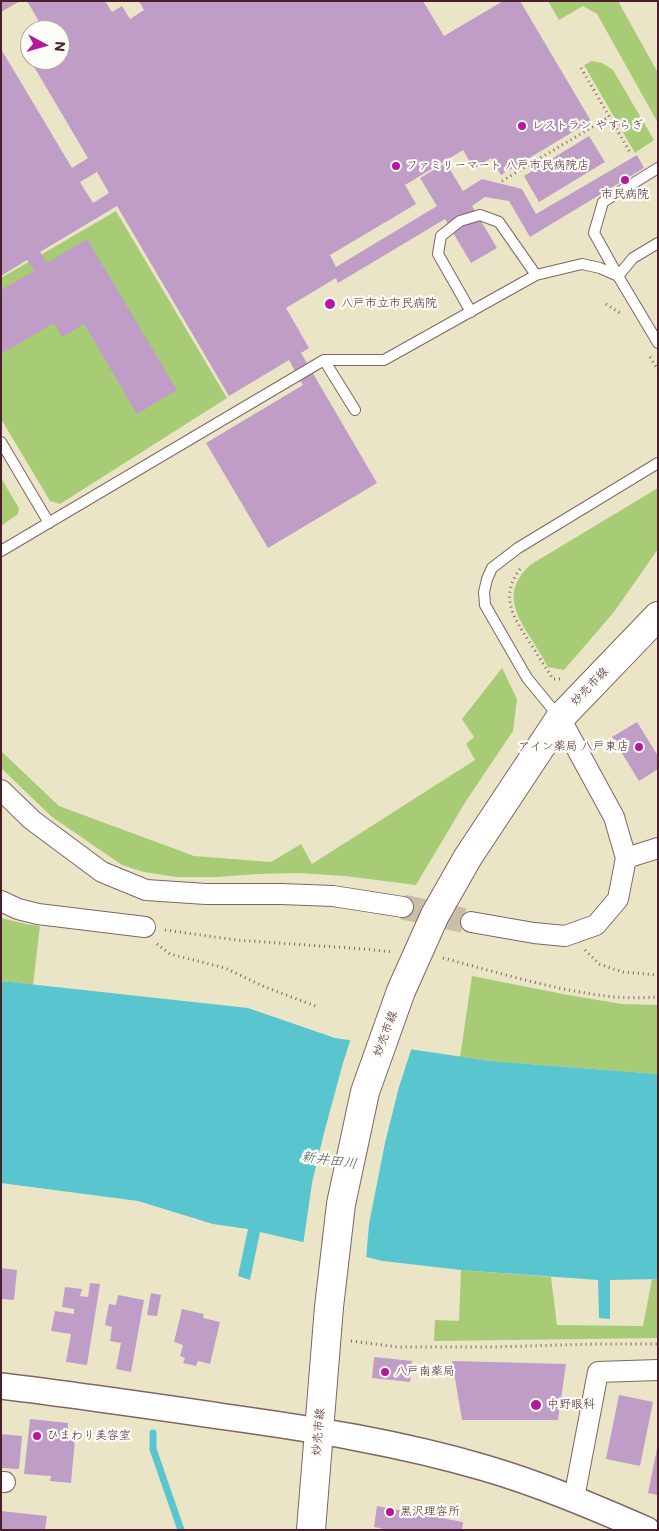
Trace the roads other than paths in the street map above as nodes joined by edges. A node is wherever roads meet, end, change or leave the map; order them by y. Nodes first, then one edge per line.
1 (658, 168) edge
2 (658, 243) edge
3 (536, 276) junction
4 (618, 276) junction
5 (471, 312) junction
6 (658, 342) edge
7 (324, 360) junction
8 (355, 410) dead end
9 (1, 442) edge
10 (658, 462) edge
11 (49, 523) junction
12 (1, 552) edge
13 (658, 616) edge
14 (560, 718) junction
15 (1, 790) edge
16 (658, 848) edge
17 (626, 858) junction
18 (1, 901) edge
19 (402, 907) tunnel mouth
20 (471, 922) tunnel mouth
21 (145, 927) road end
22 (658, 1370) edge
23 (1, 1386) edge
24 (319, 1430) junction
25 (574, 1498) junction
26 (618, 1524) edge
27 (311, 1530) edge
28 (647, 1530) edge

1 - 4 lane
2 - 4 lane
3 - 4 lane
3 - 5 lane
3 - 5 lane
4 - 6 lane
5 - 7 lane
7 - 8 lane
7 - 11 lane
9 - 11 lane
10 - 14 lane
11 - 12 lane
13 - 14 main road, 妙売市線
14 - 17 street
14 - 24 main road, 妙売市線
15 - 19 street
16 - 17 street
17 - 20 street
18 - 21 street
22 - 25 street
23 - 24 street
24 - 25 street
24 - 27 main road, 妙売市線
25 - 26 street
26 - 28 street

